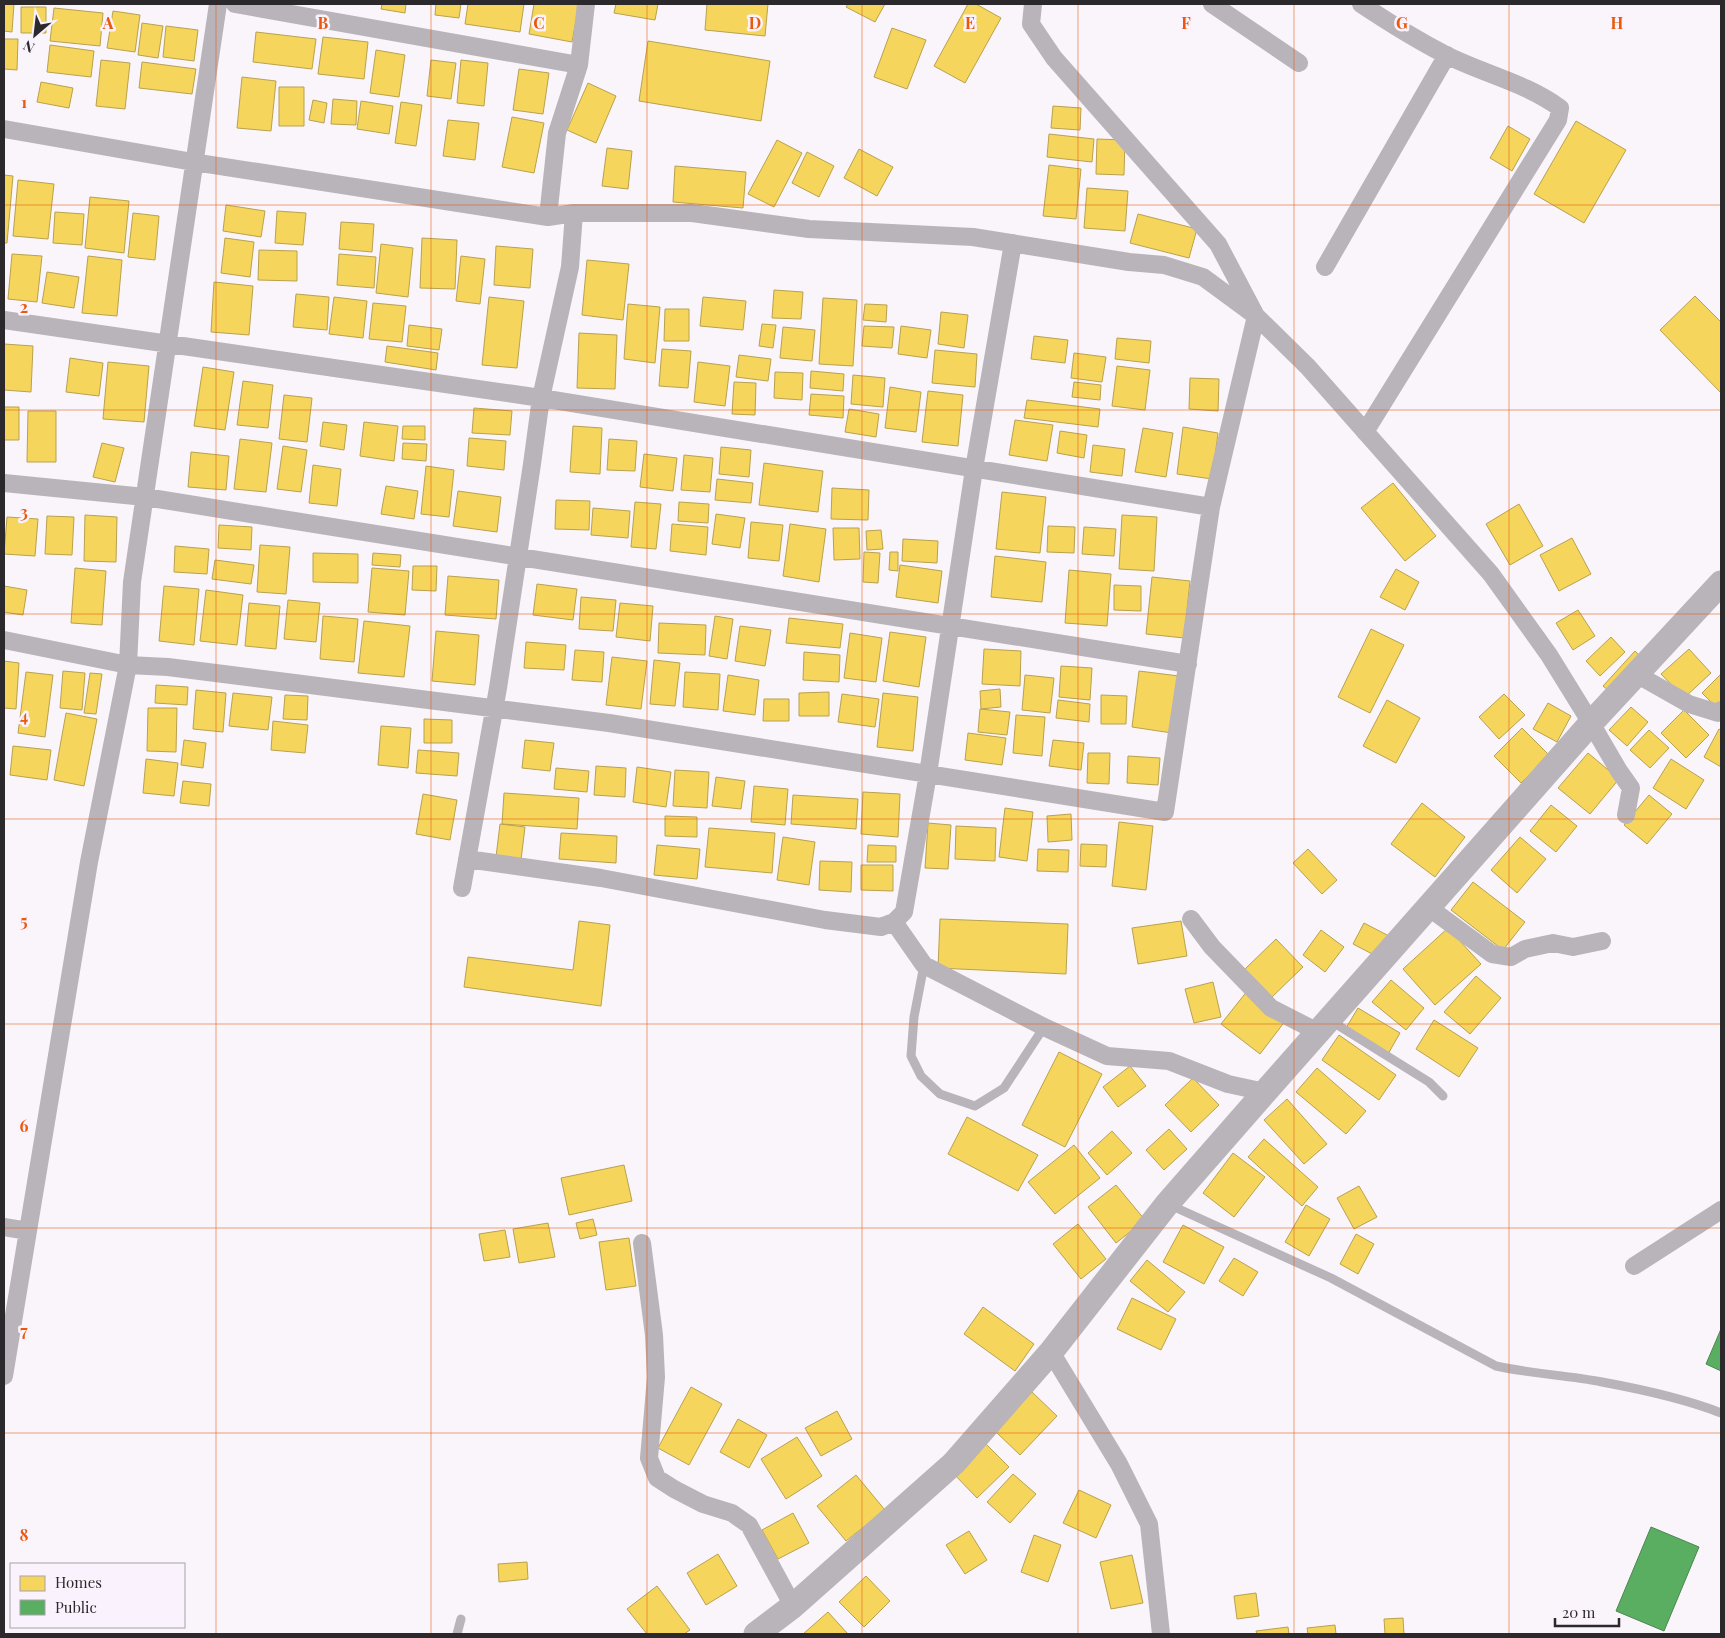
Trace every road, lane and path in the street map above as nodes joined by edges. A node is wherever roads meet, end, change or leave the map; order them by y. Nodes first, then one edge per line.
1 (218, 4) edge
2 (235, 4) edge
3 (586, 4) edge
4 (1033, 4) edge
5 (1212, 4) edge
6 (1361, 4) edge
7 (1447, 55) junction
8 (1299, 63) dead end
9 (579, 65) junction
10 (4, 129) edge
11 (194, 162) junction
12 (574, 213) junction
13 (548, 217) junction
14 (1013, 243) junction
15 (1325, 267) dead end
16 (1256, 316) junction
17 (4, 320) edge
18 (168, 344) junction
19 (541, 398) junction
20 (1365, 432) junction
21 (974, 469) junction
22 (4, 483) edge
23 (145, 496) junction
24 (1211, 508) junction
25 (518, 557) junction
26 (1721, 583) edge
27 (950, 626) junction
28 (4, 640) edge
29 (1188, 664) junction
30 (128, 665) junction
31 (1636, 674) junction
32 (494, 708) junction
33 (1721, 710) edge
34 (1591, 722) junction
35 (928, 774) junction
36 (1626, 815) dead end
37 (467, 860) junction
38 (462, 888) dead end
39 (1428, 907) junction
40 (1191, 919) dead end
41 (894, 922) junction
42 (1602, 941) dead end
43 (924, 964) junction
44 (1323, 1026) junction
45 (1044, 1027) junction
46 (1265, 1092) junction
47 (1443, 1096) dead end
48 (1167, 1204) junction
49 (1721, 1210) edge
50 (4, 1227) edge
51 (28, 1232) junction
52 (642, 1243) dead end
53 (1634, 1266) dead end
54 (1051, 1352) junction
55 (4, 1376) edge
56 (1721, 1414) edge
57 (793, 1606) junction
58 (461, 1619) dead end
59 (768, 1630) edge
60 (457, 1634) edge
61 (1161, 1634) edge

1 - 11 street
2 - 9 street
3 - 9 street
4 - 16 street
5 - 8 street
6 - 7 street
7 - 15 street
7 - 20 street
9 - 13 street
10 - 11 street
11 - 13 street
11 - 18 street
12 - 13 street
12 - 14 street
12 - 19 street
14 - 16 street
14 - 21 street
16 - 20 street
16 - 24 street
17 - 18 street
18 - 19 street
18 - 23 street
19 - 21 street
19 - 25 street
20 - 34 street
21 - 24 street
21 - 27 street
22 - 23 street
23 - 25 street
23 - 30 street
24 - 29 street
25 - 27 street
25 - 32 street
26 - 31 street
27 - 29 street
27 - 35 street
28 - 30 street
29 - 35 street
30 - 32 street
30 - 51 street
31 - 33 street
31 - 34 street
32 - 35 street
32 - 37 street
34 - 36 street
34 - 39 street
35 - 41 street
37 - 38 street
37 - 41 street
39 - 42 street
39 - 44 street
40 - 44 street
41 - 43 street
43 - 45 street
43 - 45 lane
44 - 46 street
44 - 47 lane
45 - 46 street
46 - 48 street
48 - 54 street
48 - 56 lane
49 - 53 street
50 - 51 street
51 - 55 street
52 - 57 street
54 - 57 street
54 - 61 street
57 - 59 street
58 - 60 lane

